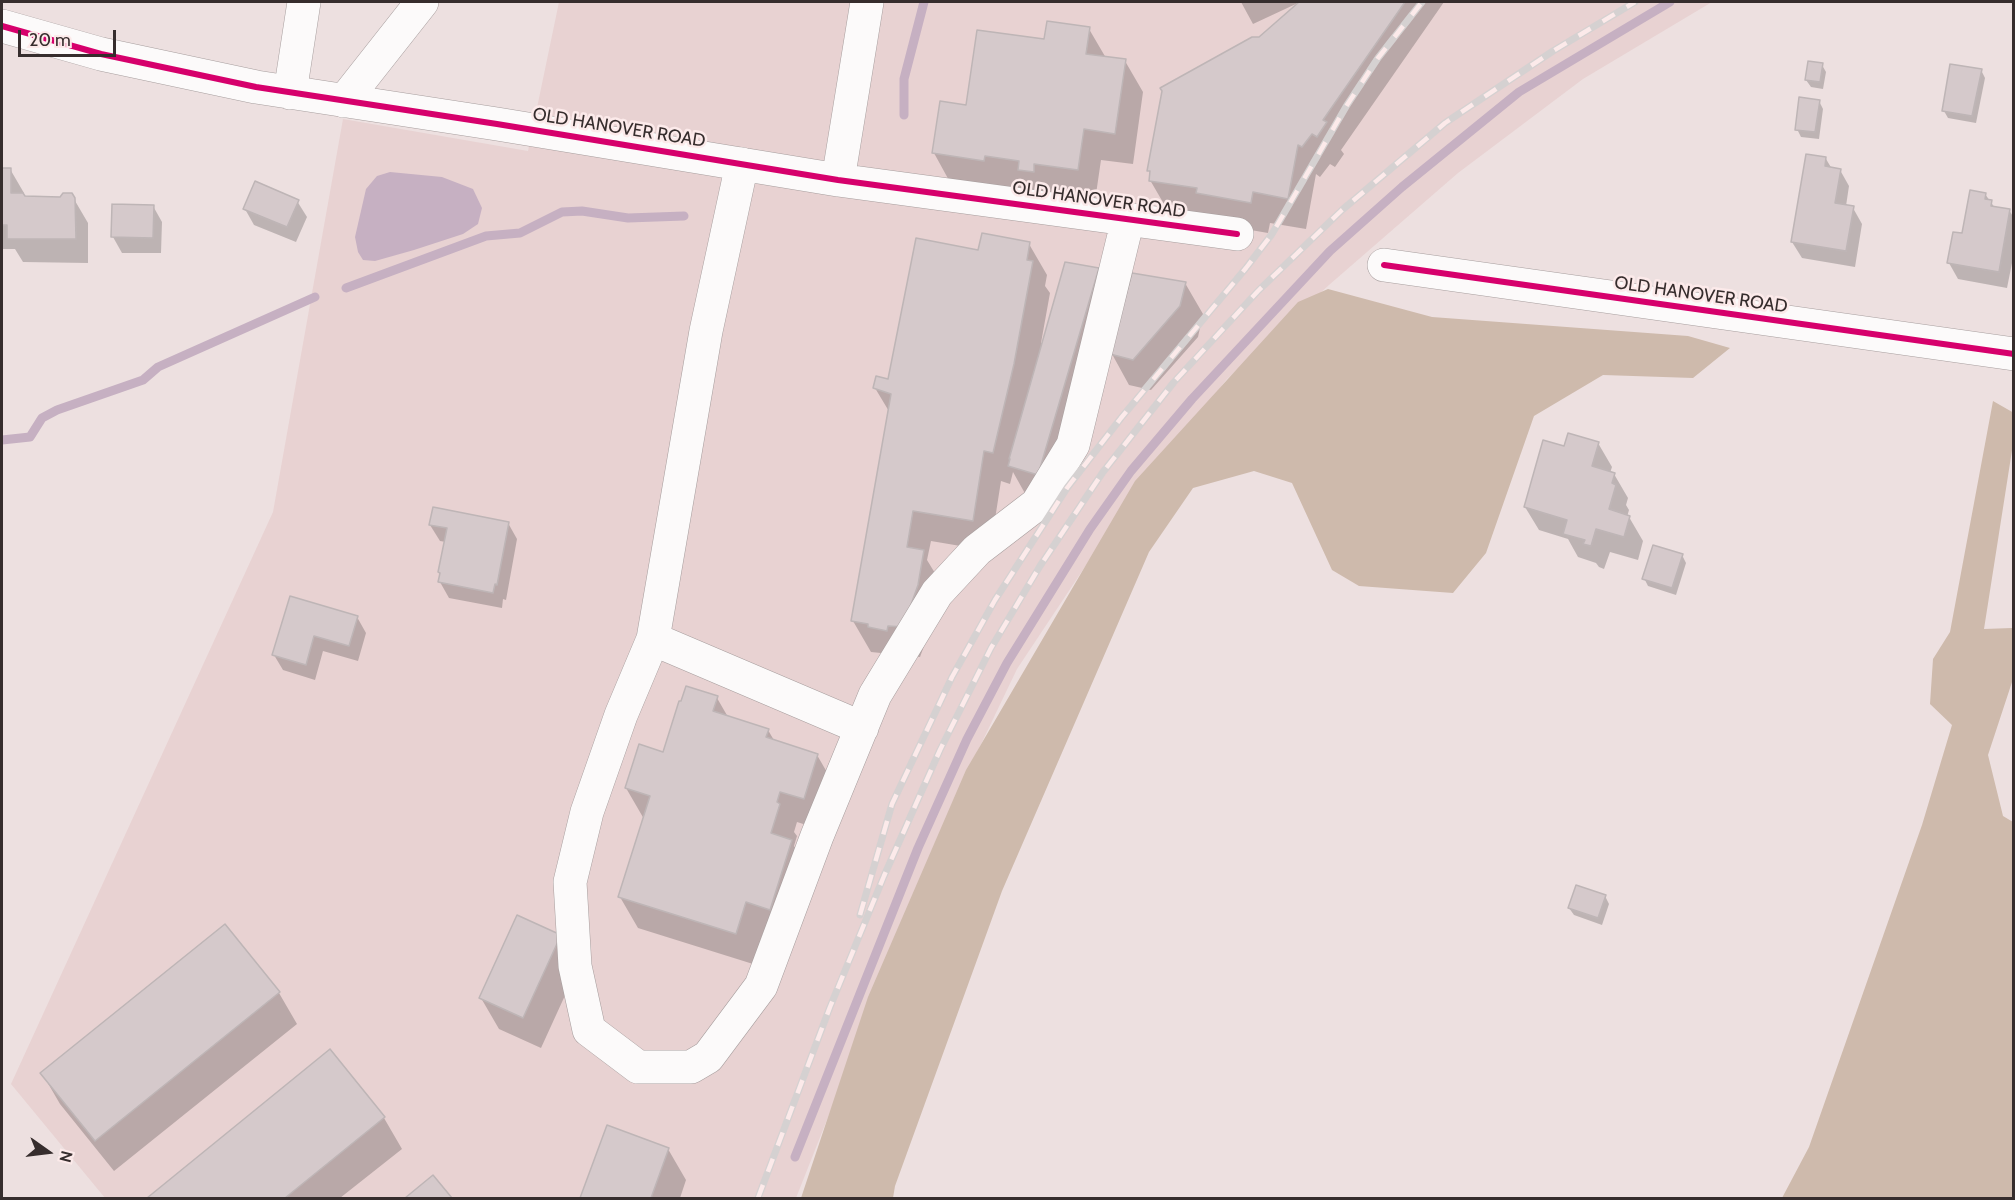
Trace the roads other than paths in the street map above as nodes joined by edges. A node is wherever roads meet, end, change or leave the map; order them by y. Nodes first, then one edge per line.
1 (304, 2) edge
2 (422, 2) edge
3 (867, 2) edge
4 (2, 26) edge
5 (290, 93) junction
6 (344, 101) junction
7 (742, 164) junction
8 (838, 180) junction
9 (1128, 219) junction
10 (1237, 234) dead end
11 (1384, 265) dead end
12 (2013, 354) edge
13 (653, 639) junction
14 (862, 728) junction

1 - 5 street
2 - 6 street
3 - 8 street
4 - 5 street, OLD HANOVER ROAD
5 - 6 street, OLD HANOVER ROAD
6 - 7 street, OLD HANOVER ROAD
7 - 8 street, OLD HANOVER ROAD
7 - 13 street
8 - 9 street, OLD HANOVER ROAD
9 - 10 street, OLD HANOVER ROAD
9 - 14 street
11 - 12 street, OLD HANOVER ROAD
13 - 14 street
13 - 14 street

